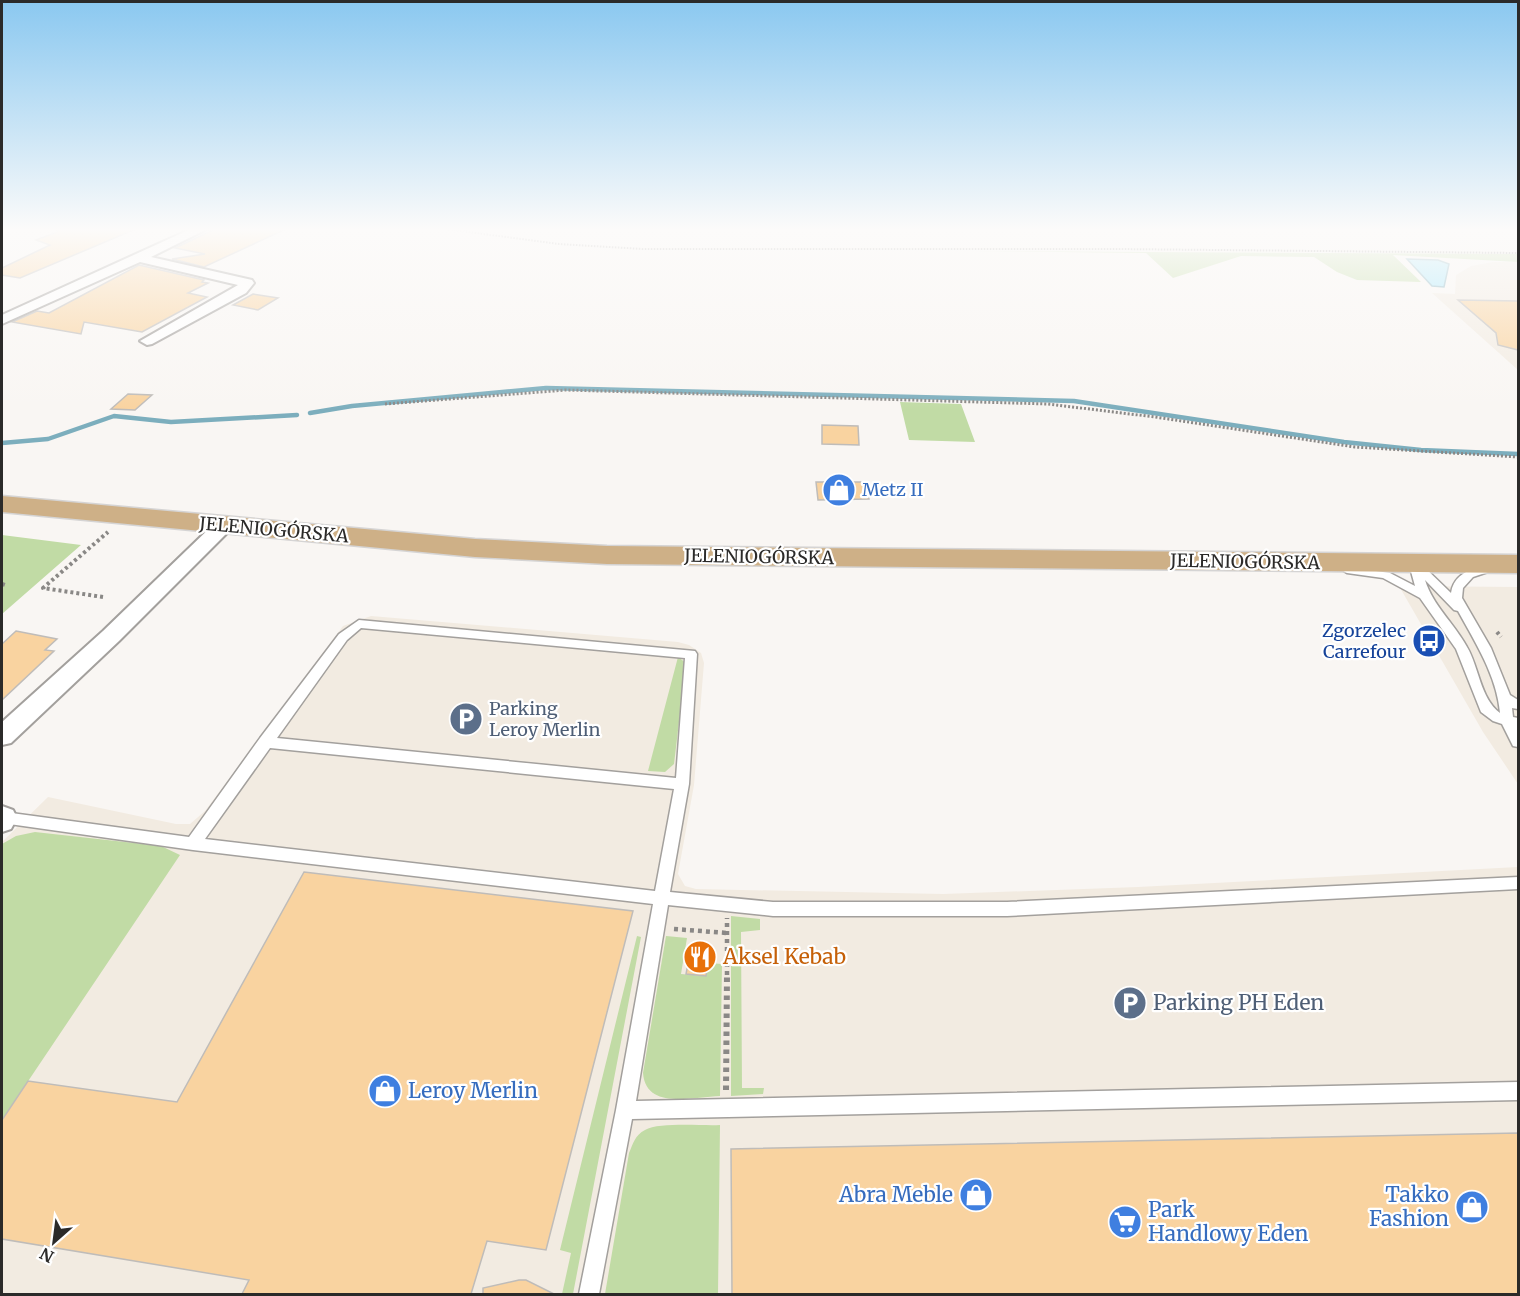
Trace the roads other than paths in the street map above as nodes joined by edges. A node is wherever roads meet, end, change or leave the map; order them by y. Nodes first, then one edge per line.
1 (69, 288) edge
2 (242, 288) edge
3 (2, 320) edge
4 (147, 340) dead end
5 (2, 504) edge
6 (224, 526) junction
7 (1301, 562) junction
8 (1414, 564) junction
9 (1518, 565) edge
10 (1424, 595) junction
11 (1464, 614) junction
12 (1505, 698) junction
13 (1518, 705) edge
14 (1512, 722) edge
15 (2, 736) edge
16 (265, 742) junction
17 (1518, 742) edge
18 (682, 784) junction
19 (2, 819) edge
20 (193, 844) junction
21 (1518, 883) edge
22 (662, 898) junction
23 (1518, 1091) edge
24 (625, 1110) junction
25 (589, 1294) edge

1 - 3 street
2 - 4 street
5 - 6 main road, JELENIOGÓRSKA
6 - 7 main road, JELENIOGÓRSKA
6 - 15 street
7 - 8 main road, JELENIOGÓRSKA
7 - 10 lane
8 - 9 main road, JELENIOGÓRSKA
8 - 10 lane
8 - 11 lane
9 - 11 lane
10 - 14 lane
11 - 12 lane
12 - 13 lane
12 - 14 lane
14 - 17 lane
16 - 18 lane
16 - 18 lane
16 - 20 lane
18 - 22 lane
19 - 20 lane
20 - 22 lane
21 - 22 lane
22 - 24 lane
23 - 24 lane
24 - 25 lane

